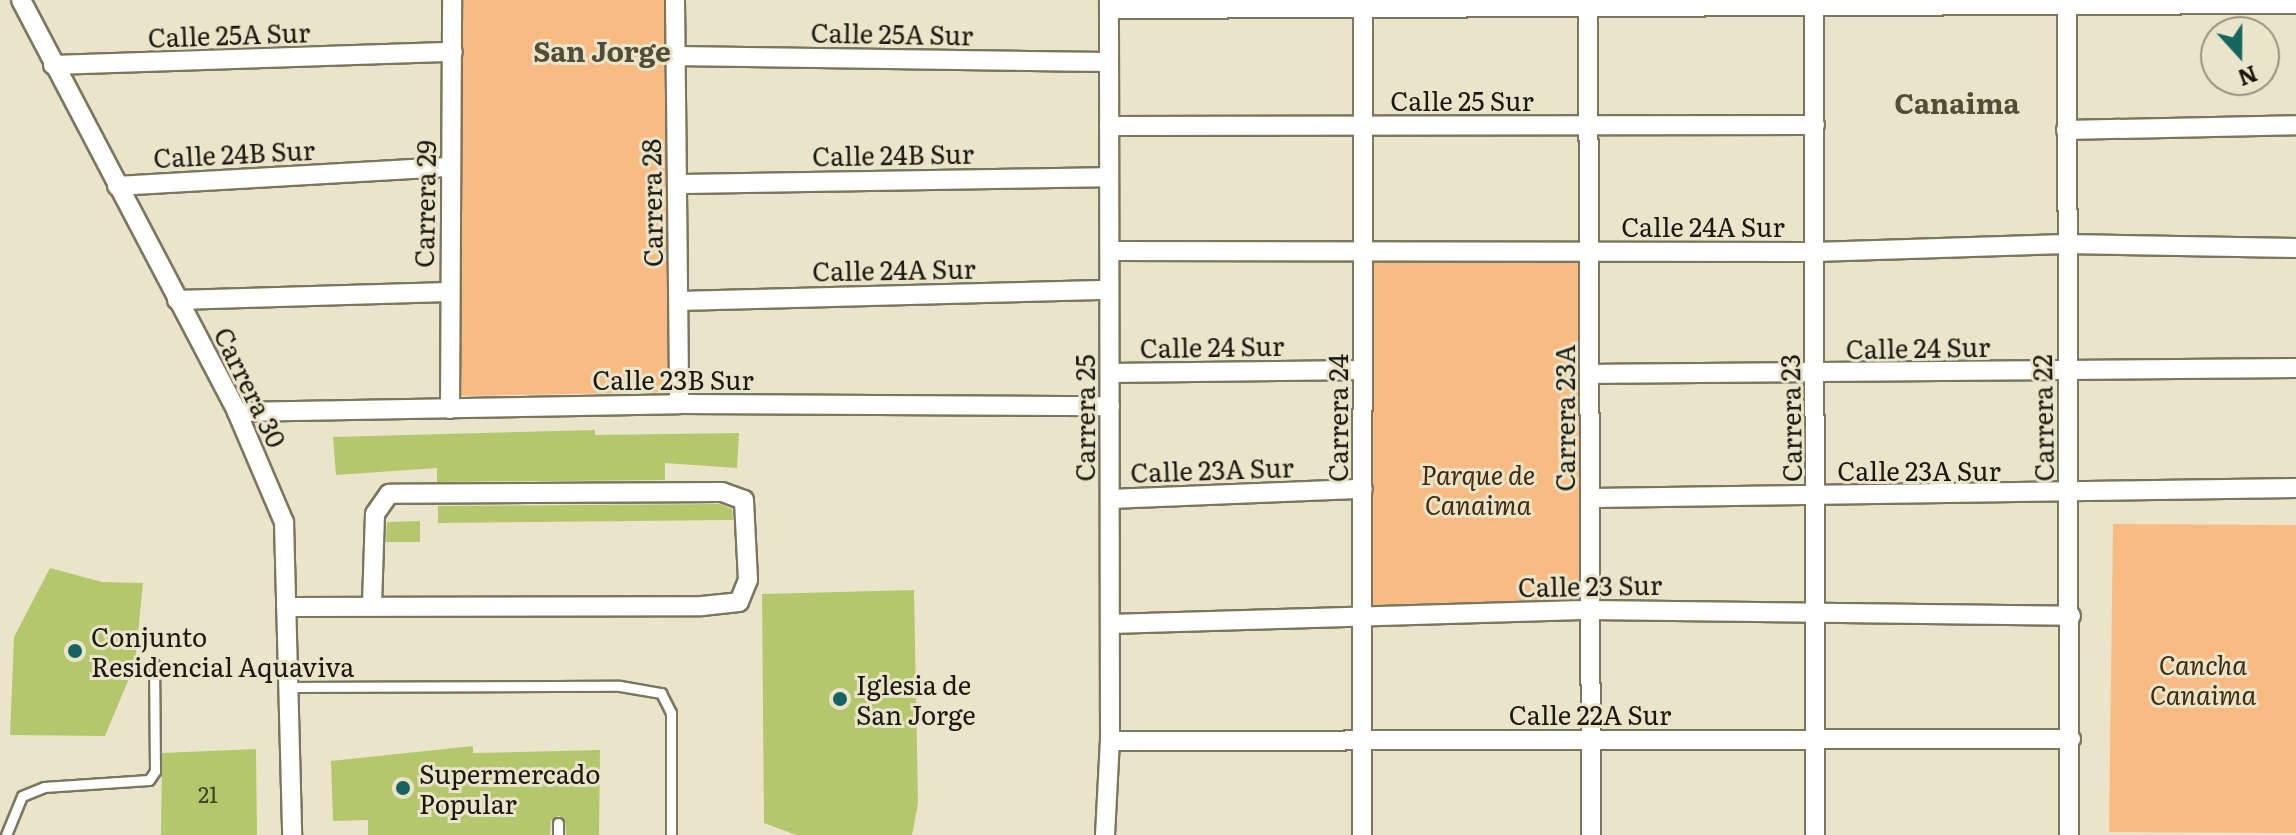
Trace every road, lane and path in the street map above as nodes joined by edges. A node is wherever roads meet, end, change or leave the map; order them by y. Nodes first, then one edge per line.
1 (21, 0) edge
2 (452, 0) edge
3 (675, 0) edge
4 (2067, 2) edge
5 (1363, 4) edge
6 (1588, 4) edge
7 (1813, 4) edge
8 (2296, 4) edge
9 (1109, 5) edge
10 (453, 52) junction
11 (675, 56) junction
12 (1109, 62) junction
13 (53, 65) junction
14 (1589, 125) junction
15 (1815, 125) junction
16 (2296, 125) edge
17 (1109, 126) junction
18 (1363, 126) junction
19 (2066, 130) junction
20 (450, 167) junction
21 (1109, 177) junction
22 (677, 184) junction
23 (117, 186) junction
24 (2066, 244) junction
25 (2296, 248) edge
26 (1110, 251) junction
27 (1363, 252) junction
28 (1589, 252) junction
29 (1814, 252) junction
30 (1109, 290) junction
31 (448, 292) junction
32 (177, 300) junction
33 (679, 301) junction
34 (2296, 368) edge
35 (1363, 370) junction
36 (2067, 371) junction
37 (1110, 373) junction
38 (1590, 374) junction
39 (1816, 375) junction
40 (679, 404) junction
41 (1110, 406) junction
42 (450, 409) junction
43 (237, 412) junction
44 (2296, 488) edge
45 (1363, 489) junction
46 (2070, 494) junction
47 (1817, 497) junction
48 (1590, 498) junction
49 (1110, 499) junction
50 (372, 606) junction
51 (286, 607) junction
52 (1815, 609) junction
53 (1591, 610) junction
54 (1363, 615) junction
55 (2071, 616) junction
56 (1110, 624) junction
57 (154, 664) dead end
58 (288, 687) junction
59 (1361, 739) junction
60 (1816, 739) junction
61 (2071, 739) junction
62 (1110, 741) junction
63 (1590, 741) junction
64 (558, 823) dead end
65 (6, 835) edge
66 (292, 835) edge
67 (558, 835) edge
68 (671, 835) edge
69 (1105, 835) edge
70 (1362, 835) edge
71 (1591, 835) edge
72 (1815, 835) edge
73 (2069, 835) edge

1 - 13 street, Carrera 30
2 - 10 street, Carrera 29
3 - 11 street, Carrera 28
4 - 7 street
4 - 8 street
4 - 19 street, Carrera 22
5 - 6 street
5 - 9 street
5 - 18 street, Carrera 24
6 - 7 street
6 - 14 street, Carrera 23A
7 - 15 street, Carrera 23
9 - 12 street, Carrera 25
10 - 13 street, Calle 25A Sur
10 - 20 street, Carrera 29
11 - 12 street, Calle 25A Sur
11 - 22 street, Carrera 28
12 - 17 street, Carrera 25
13 - 23 street, Carrera 30
14 - 15 street, Calle 25 Sur
14 - 18 street, Calle 25 Sur
14 - 28 street, Carrera 23A
15 - 29 street, Carrera 23
16 - 19 street
17 - 18 street, Calle 25 Sur
17 - 21 street, Carrera 25
18 - 27 street, Carrera 24
19 - 24 street, Carrera 22
20 - 23 street, Calle 24B Sur
20 - 31 street, Carrera 29
21 - 22 street, Calle 24B Sur
21 - 26 street, Carrera 25
22 - 33 street, Carrera 28
23 - 32 street, Carrera 30
24 - 25 street, Calle 24A Sur
24 - 29 street, Calle 24A Sur
24 - 36 street, Carrera 22
26 - 27 street, Calle 24A Sur
26 - 30 street, Carrera 25
27 - 28 street, Calle 24A Sur
27 - 35 street, Carrera 24
28 - 29 street, Calle 24A Sur
28 - 38 street, Carrera 23A
29 - 39 street, Carrera 23
30 - 33 street, Calle 24A Sur
30 - 37 street, Carrera 25
31 - 32 street
31 - 42 street, Carrera 29
32 - 43 street, Carrera 30
33 - 40 street, Carrera 28
34 - 36 street, Calle 24 Sur
35 - 37 street, Calle 24 Sur
35 - 45 street, Carrera 24
36 - 39 street, Calle 24 Sur
36 - 46 street, Carrera 22
37 - 41 street, Carrera 25
38 - 39 street, Calle 24 Sur
38 - 48 street, Carrera 23A
39 - 47 street, Carrera 23
40 - 41 street, Calle 23B Sur
40 - 42 street, Calle 23B Sur
41 - 49 street, Carrera 25
42 - 43 street, Calle 23B Sur
43 - 51 street, Carrera 30
44 - 46 street, Calle 23A Sur
45 - 49 street, Calle 23A Sur
45 - 54 street, Carrera 24
46 - 47 street, Calle 23A Sur
46 - 55 street, Carrera 22
47 - 48 street, Calle 23A Sur
47 - 52 street, Carrera 23
48 - 53 street, Carrera 23A
49 - 56 street, Carrera 25
50 - 50 street
50 - 51 street
51 - 58 street, Carrera 30
52 - 53 street, Calle 23 Sur
52 - 55 street, Calle 23 Sur
52 - 60 street, Carrera 23
53 - 54 street, Calle 23 Sur
53 - 63 street, Carrera 23A
54 - 56 street, Calle 23 Sur
54 - 59 street, Carrera 24
55 - 61 street, Carrera 22
56 - 62 street, Carrera 25
57 - 65 lane
58 - 66 street, Carrera 30
58 - 68 lane
59 - 62 street, Calle 22A Sur
59 - 63 street, Calle 22A Sur
59 - 70 street, Carrera 24
60 - 61 street, Calle 22A Sur
60 - 63 street, Calle 22A Sur
60 - 72 street, Carrera 23
61 - 73 street, Carrera 22
62 - 69 street, Carrera 25
63 - 71 street, Carrera 23A
64 - 67 lane

